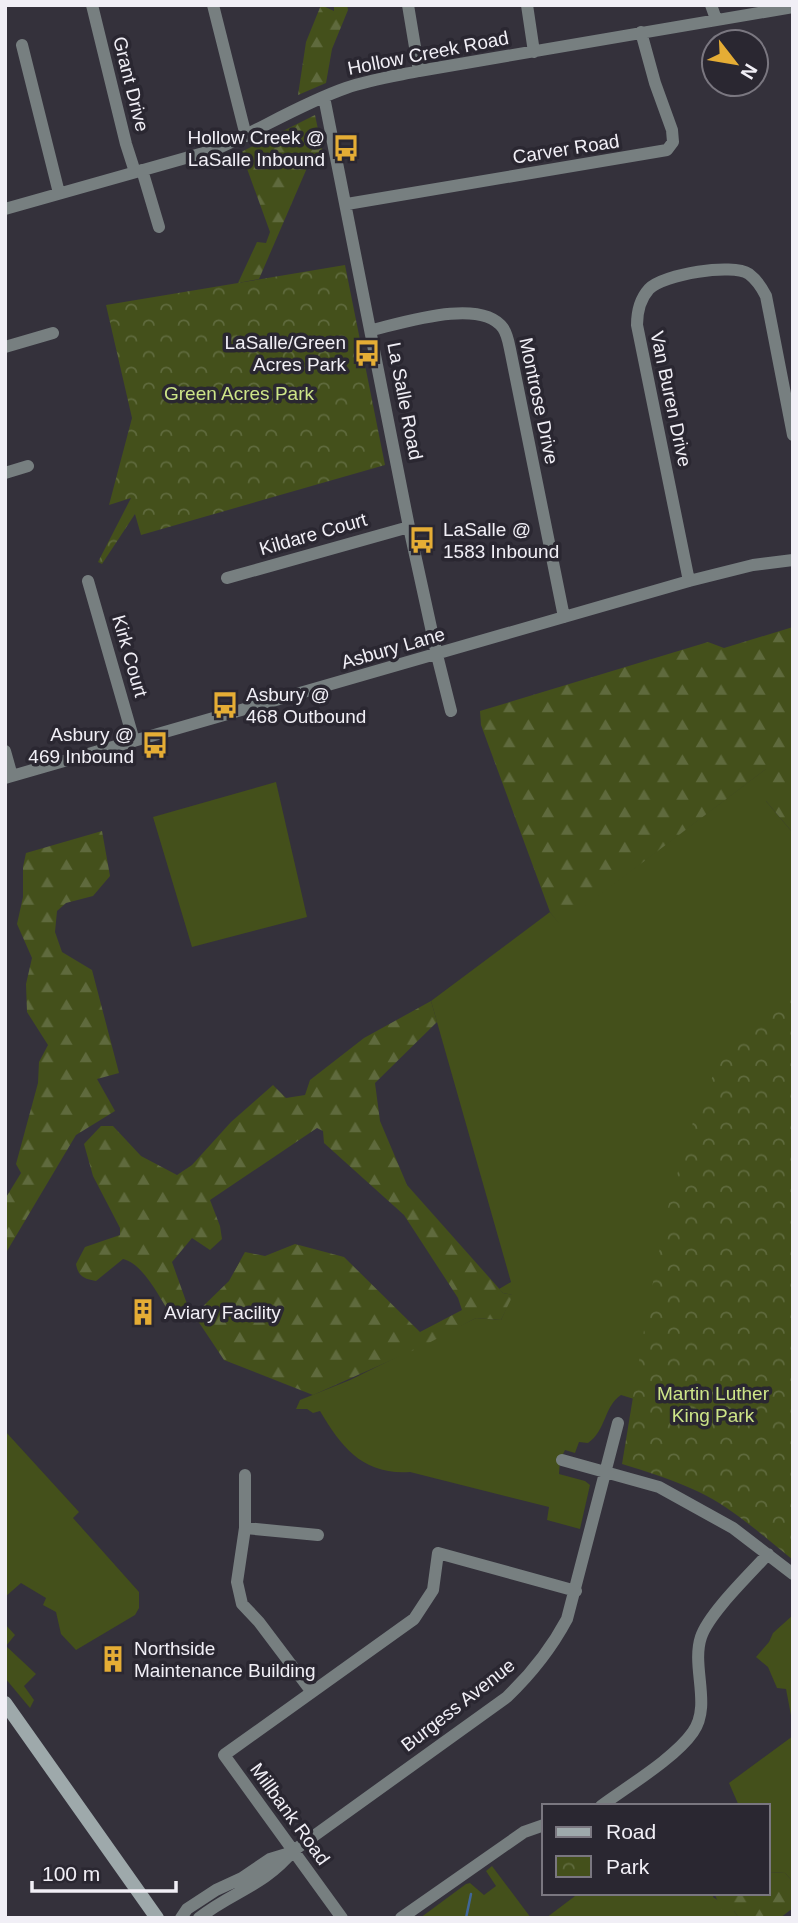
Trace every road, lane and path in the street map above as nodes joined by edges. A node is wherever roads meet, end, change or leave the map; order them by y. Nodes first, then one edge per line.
1 (92, 5) edge
2 (213, 5) edge
3 (408, 5) edge
4 (527, 5) edge
5 (711, 5) edge
6 (793, 7) edge
7 (716, 19) junction
8 (641, 32) junction
9 (22, 45) dead end
10 (534, 51) junction
11 (419, 71) junction
12 (324, 97) junction
13 (246, 136) junction
14 (139, 171) junction
15 (59, 193) junction
16 (347, 204) junction
17 (5, 209) edge
18 (159, 227) dead end
19 (372, 330) junction
20 (53, 333) dead end
21 (5, 347) edge
22 (793, 435) edge
23 (28, 466) dead end
24 (5, 473) edge
25 (409, 527) junction
26 (793, 560) edge
27 (227, 578) dead end
28 (88, 581) dead end
29 (689, 581) junction
30 (564, 617) junction
31 (437, 655) junction
32 (452, 711) dead end
33 (134, 741) junction
34 (5, 751) edge
35 (9, 777) edge
36 (618, 1423) dead end
37 (562, 1460) dead end
38 (606, 1474) junction
39 (245, 1475) dead end
40 (244, 1528) junction
41 (318, 1535) dead end
42 (768, 1554) junction
43 (793, 1574) edge
44 (576, 1591) junction
45 (311, 1691) junction
46 (5, 1703) edge
47 (604, 1804) edge
48 (542, 1826) edge
49 (293, 1851) junction
50 (157, 1918) edge
51 (181, 1918) edge
52 (199, 1918) edge
53 (342, 1918) edge
54 (401, 1918) edge

1 - 14 street, Grant Drive
2 - 13 street
3 - 11 street
4 - 10 street
5 - 7 street
6 - 7 street, Hollow Creek Road
7 - 8 street, Hollow Creek Road
8 - 10 street, Hollow Creek Road
8 - 16 street, Carver Road
9 - 15 street
10 - 11 street, Hollow Creek Road
11 - 12 street, Hollow Creek Road
12 - 13 street, Hollow Creek Road
12 - 16 street, La Salle Road
13 - 14 street, Hollow Creek Road
14 - 15 street, Hollow Creek Road
14 - 18 street, Grant Drive
15 - 17 street, Hollow Creek Road
16 - 19 street, La Salle Road
19 - 25 street, La Salle Road
19 - 30 street, Montrose Drive
20 - 21 street
22 - 29 street, Van Buren Drive
23 - 24 street
25 - 27 street, Kildare Court
25 - 31 street, La Salle Road
26 - 29 street, Asbury Lane
28 - 33 street, Kirk Court
29 - 30 street, Asbury Lane
30 - 31 street, Asbury Lane
31 - 32 street, La Salle Road
31 - 33 street, Asbury Lane
33 - 35 street, Asbury Lane
34 - 35 street
36 - 38 street, Burgess Avenue
37 - 38 street
38 - 42 street
38 - 44 street, Burgess Avenue
39 - 40 street
40 - 41 street
40 - 45 street
42 - 43 street
42 - 47 street
44 - 45 street, Millbank Road
44 - 49 street, Burgess Avenue
45 - 49 street, Millbank Road
46 - 50 main road
48 - 54 street
49 - 51 street, Burgess Avenue
49 - 52 street, Burgess Avenue
49 - 53 street, Millbank Road

